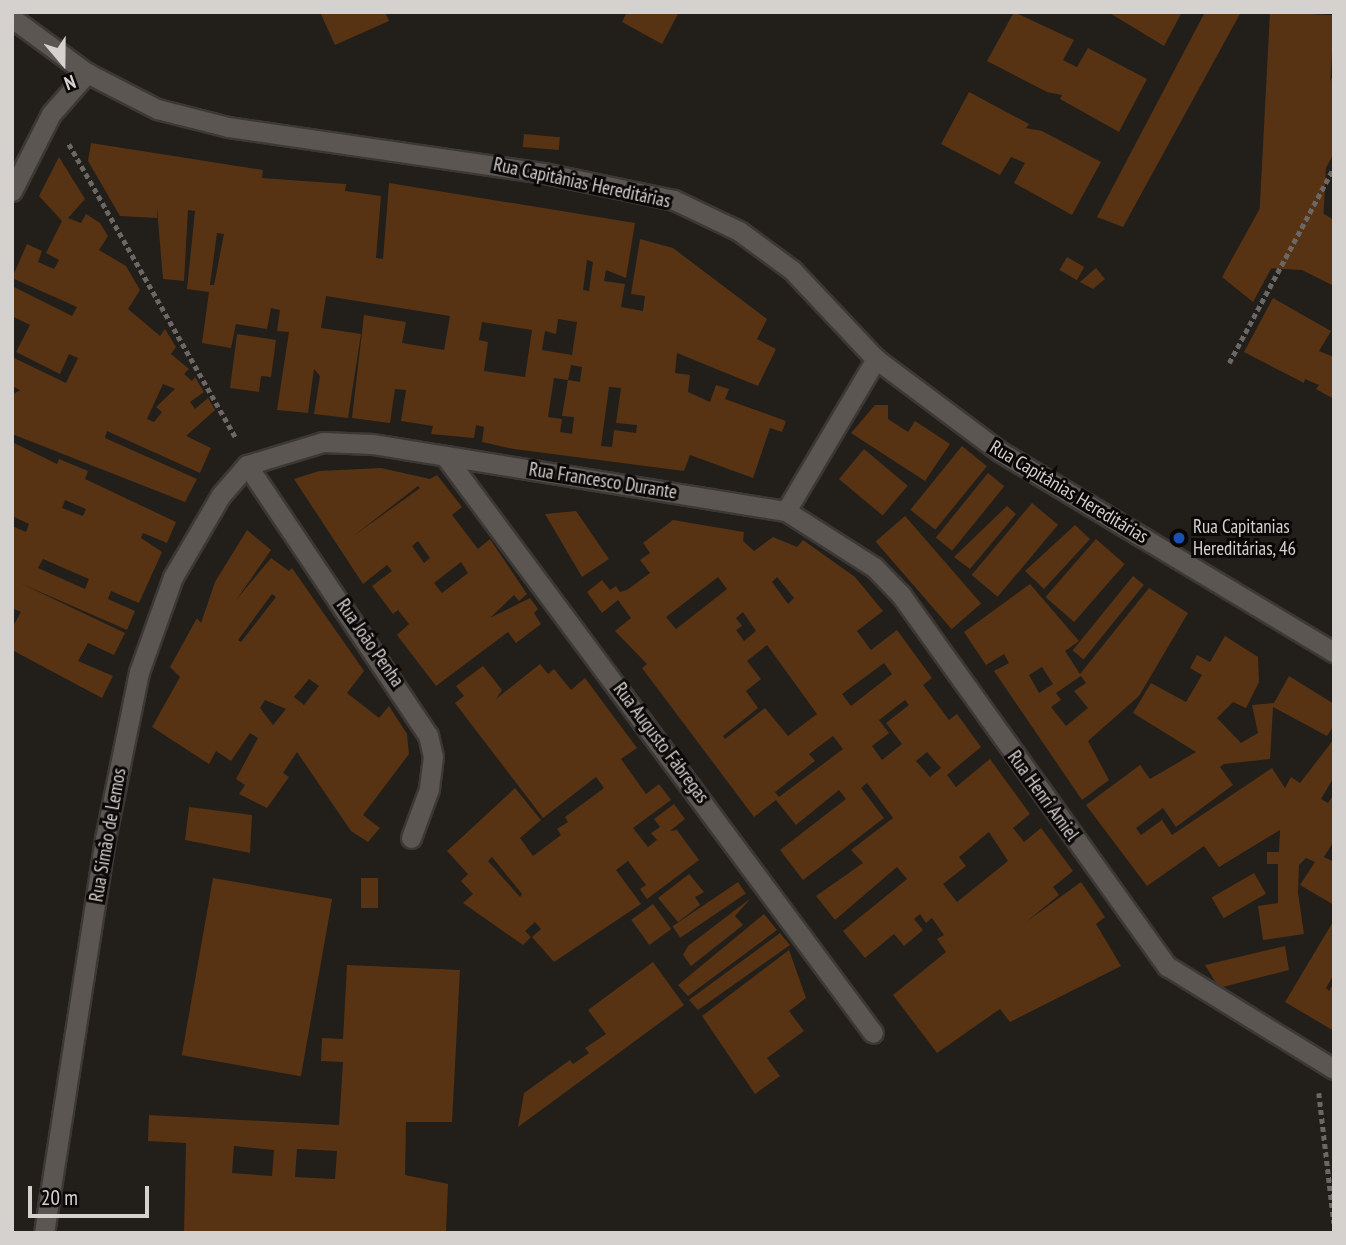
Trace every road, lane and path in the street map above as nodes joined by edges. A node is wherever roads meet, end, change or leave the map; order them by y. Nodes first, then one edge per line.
1 (12, 18) edge
2 (87, 73) junction
3 (51, 114) junction
4 (1334, 167) edge
5 (12, 191) edge
6 (876, 359) junction
7 (1230, 363) dead end
8 (445, 456) junction
9 (247, 464) junction
10 (786, 512) junction
11 (1334, 652) edge
12 (411, 838) dead end
13 (873, 1033) dead end
14 (1327, 1065) edge
15 (1334, 1223) edge
16 (44, 1233) edge

1 - 2 street, Rua Capitânias Hereditárias
2 - 3 street
2 - 6 street, Rua Capitânias Hereditárias
3 - 5 street
3 - 9 path
4 - 7 path
6 - 10 street
6 - 11 street, Rua Capitânias Hereditárias
8 - 9 street, Rua Francesco Durante
8 - 10 street, Rua Francesco Durante
8 - 13 street, Rua Augusto Fábregas
9 - 12 street, Rua João Penha
9 - 16 street, Rua Simão de Lemos
10 - 14 street, Rua Henri Amiel
14 - 15 path

